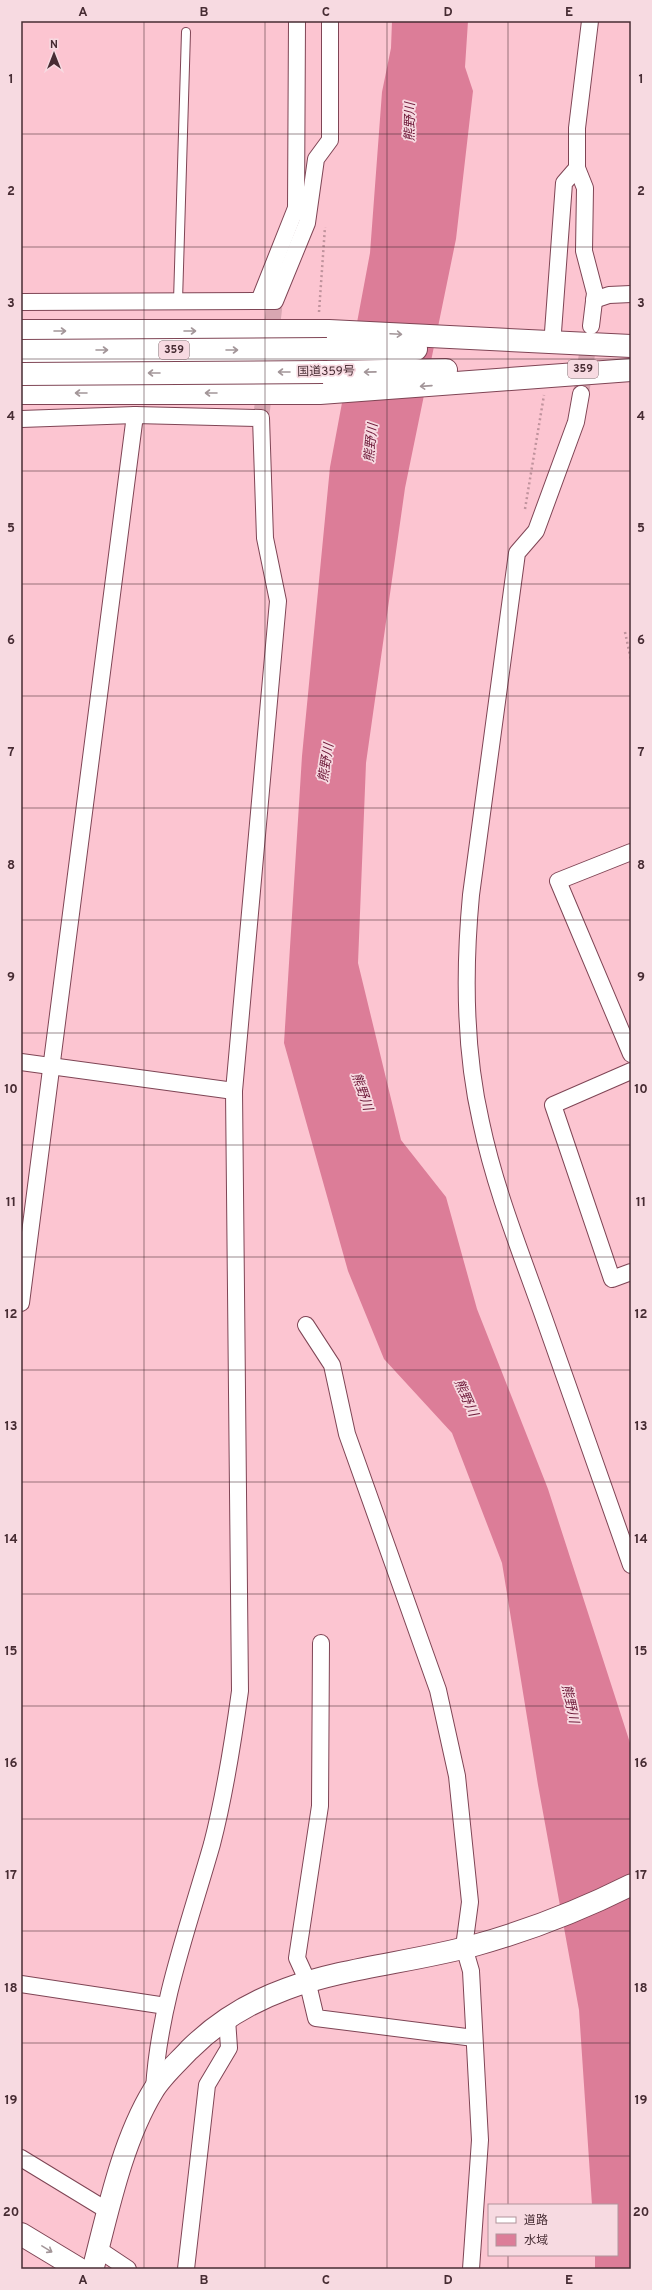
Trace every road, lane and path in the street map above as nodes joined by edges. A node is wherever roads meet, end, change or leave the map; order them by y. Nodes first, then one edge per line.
1 (297, 21) edge
2 (330, 21) edge
3 (590, 21) edge
4 (186, 32) dead end
5 (577, 168) junction
6 (325, 219) dead end
7 (631, 294) edge
8 (594, 300) junction
9 (178, 301) junction
10 (259, 301) junction
11 (21, 302) edge
12 (324, 323) junction
13 (591, 326) tunnel mouth
14 (21, 331) edge
15 (631, 347) edge
16 (21, 351) edge
17 (540, 360) junction
18 (631, 369) edge
19 (21, 374) edge
20 (21, 393) edge
21 (581, 394) tunnel mouth
22 (135, 415) junction
23 (21, 419) edge
24 (524, 514) dead end
25 (625, 632) dead end
26 (631, 660) edge
27 (631, 852) edge
28 (631, 1054) edge
29 (21, 1062) edge
30 (50, 1065) junction
31 (631, 1071) edge
32 (234, 1091) junction
33 (631, 1272) edge
34 (21, 1303) edge
35 (306, 1325) dead end
36 (631, 1565) edge
37 (321, 1643) dead end
38 (631, 1885) edge
39 (470, 1946) junction
40 (307, 1980) junction
41 (21, 1984) edge
42 (166, 2006) junction
43 (227, 2019) junction
44 (474, 2038) junction
45 (154, 2089) junction
46 (21, 2158) edge
47 (108, 2212) junction
48 (21, 2234) edge
49 (98, 2249) junction
50 (81, 2268) edge
51 (128, 2269) edge
52 (186, 2269) edge
53 (471, 2269) edge

1 - 10 street
2 - 10 street
3 - 5 street
4 - 9 lane
5 - 8 street
5 - 17 street
6 - 12 path
7 - 8 street
8 - 13 street
9 - 10 street
9 - 11 street
14 -> 12 highway
12 -> 17 highway
15 - 17 highway, 国道359号 / 359
16 -> 17 highway, 国道359号 / 359, bridge
17 - 18 highway
17 -> 19 highway, 国道359号 / 359, bridge
17 -> 20 highway
17 - 24 path
21 - 36 street
22 - 23 street
22 - 30 street
22 - 32 street
25 - 26 path
27 - 28 street
29 - 30 street
30 - 32 street
30 - 34 street
31 - 33 street
32 - 42 street
35 - 39 street
37 - 40 street
38 - 39 street
39 - 40 street
39 - 44 street
40 - 43 street
40 - 44 street
41 - 42 street
42 - 45 street
43 - 45 street
43 - 52 street
44 - 53 street
45 - 47 street
46 - 47 street
47 - 49 street
48 -> 50 highway
49 - 50 street
49 - 51 street

